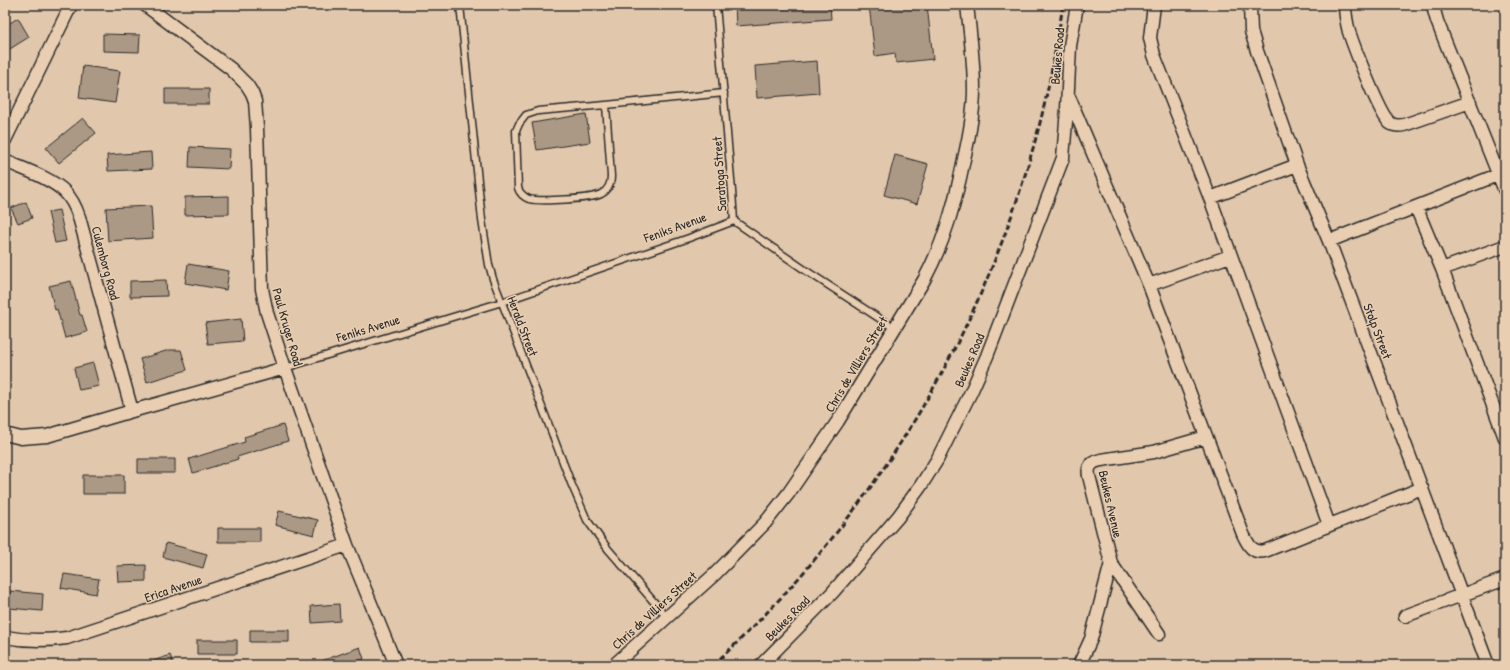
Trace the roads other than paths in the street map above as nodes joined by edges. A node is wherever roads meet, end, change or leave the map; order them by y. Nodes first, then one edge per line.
1 (71, 5) edge
2 (145, 5) edge
3 (460, 5) edge
4 (716, 5) edge
5 (968, 5) edge
6 (1077, 5) edge
7 (1154, 5) edge
8 (1250, 5) edge
9 (1346, 5) edge
10 (1434, 5) edge
11 (724, 93) junction
12 (1067, 93) junction
13 (1470, 102) junction
14 (606, 105) junction
15 (5, 140) edge
16 (5, 161) edge
17 (1297, 165) junction
18 (1502, 173) edge
19 (1505, 191) edge
20 (1210, 198) junction
21 (1416, 206) junction
22 (734, 221) junction
23 (1330, 241) junction
24 (1505, 246) edge
25 (1230, 256) junction
26 (1442, 269) junction
27 (1149, 285) junction
28 (502, 302) junction
29 (894, 328) junction
30 (285, 368) junction
31 (132, 411) junction
32 (5, 434) edge
33 (1206, 437) junction
34 (1505, 438) edge
35 (1422, 488) junction
36 (1330, 525) junction
37 (347, 545) junction
38 (1111, 563) junction
39 (1505, 579) edge
40 (1462, 596) junction
41 (1404, 616) dead end
42 (667, 618) junction
43 (1159, 634) dead end
44 (5, 637) edge
45 (396, 665) edge
46 (614, 665) edge
47 (761, 665) edge
48 (1079, 665) edge
49 (1488, 665) edge

1 - 15 street
2 - 30 street, Paul Kruger Road
3 - 28 lane, Herald Street
4 - 11 lane, Saratoga Street
5 - 29 street, Chris de Villiers Street
6 - 12 street, Beukes Road
7 - 20 street
8 - 17 street, Stolp Street
9 - 13 street
10 - 13 street
11 - 14 lane
11 - 22 lane, Saratoga Street
12 - 27 street
12 - 47 street, Beukes Road
13 - 18 street
14 - 14 lane
16 - 31 street, Culemborg Road
17 - 20 street
17 - 23 street, Stolp Street
18 - 19 street
18 - 21 street
20 - 25 street
21 - 23 street
21 - 26 street
22 - 28 lane, Feniks Avenue
22 - 29 lane, Saratoga Street
23 - 35 street, Stolp Street
24 - 26 street
25 - 27 street
25 - 36 street
26 - 34 street
27 - 33 street
28 - 30 lane, Feniks Avenue
28 - 42 lane, Herald Street
29 - 42 street, Chris de Villiers Street
30 - 31 street, Feniks Avenue
30 - 37 street, Paul Kruger Road
31 - 32 street, Feniks Avenue
33 - 36 street
33 - 38 street, Beukes Avenue
35 - 36 street
35 - 40 street, Stolp Street
37 - 44 street, Erica Avenue
37 - 45 street, Paul Kruger Road
38 - 43 street
38 - 48 street, Beukes Avenue
39 - 40 street
40 - 41 street
40 - 49 street, Stolp Street
42 - 46 street, Chris de Villiers Street

